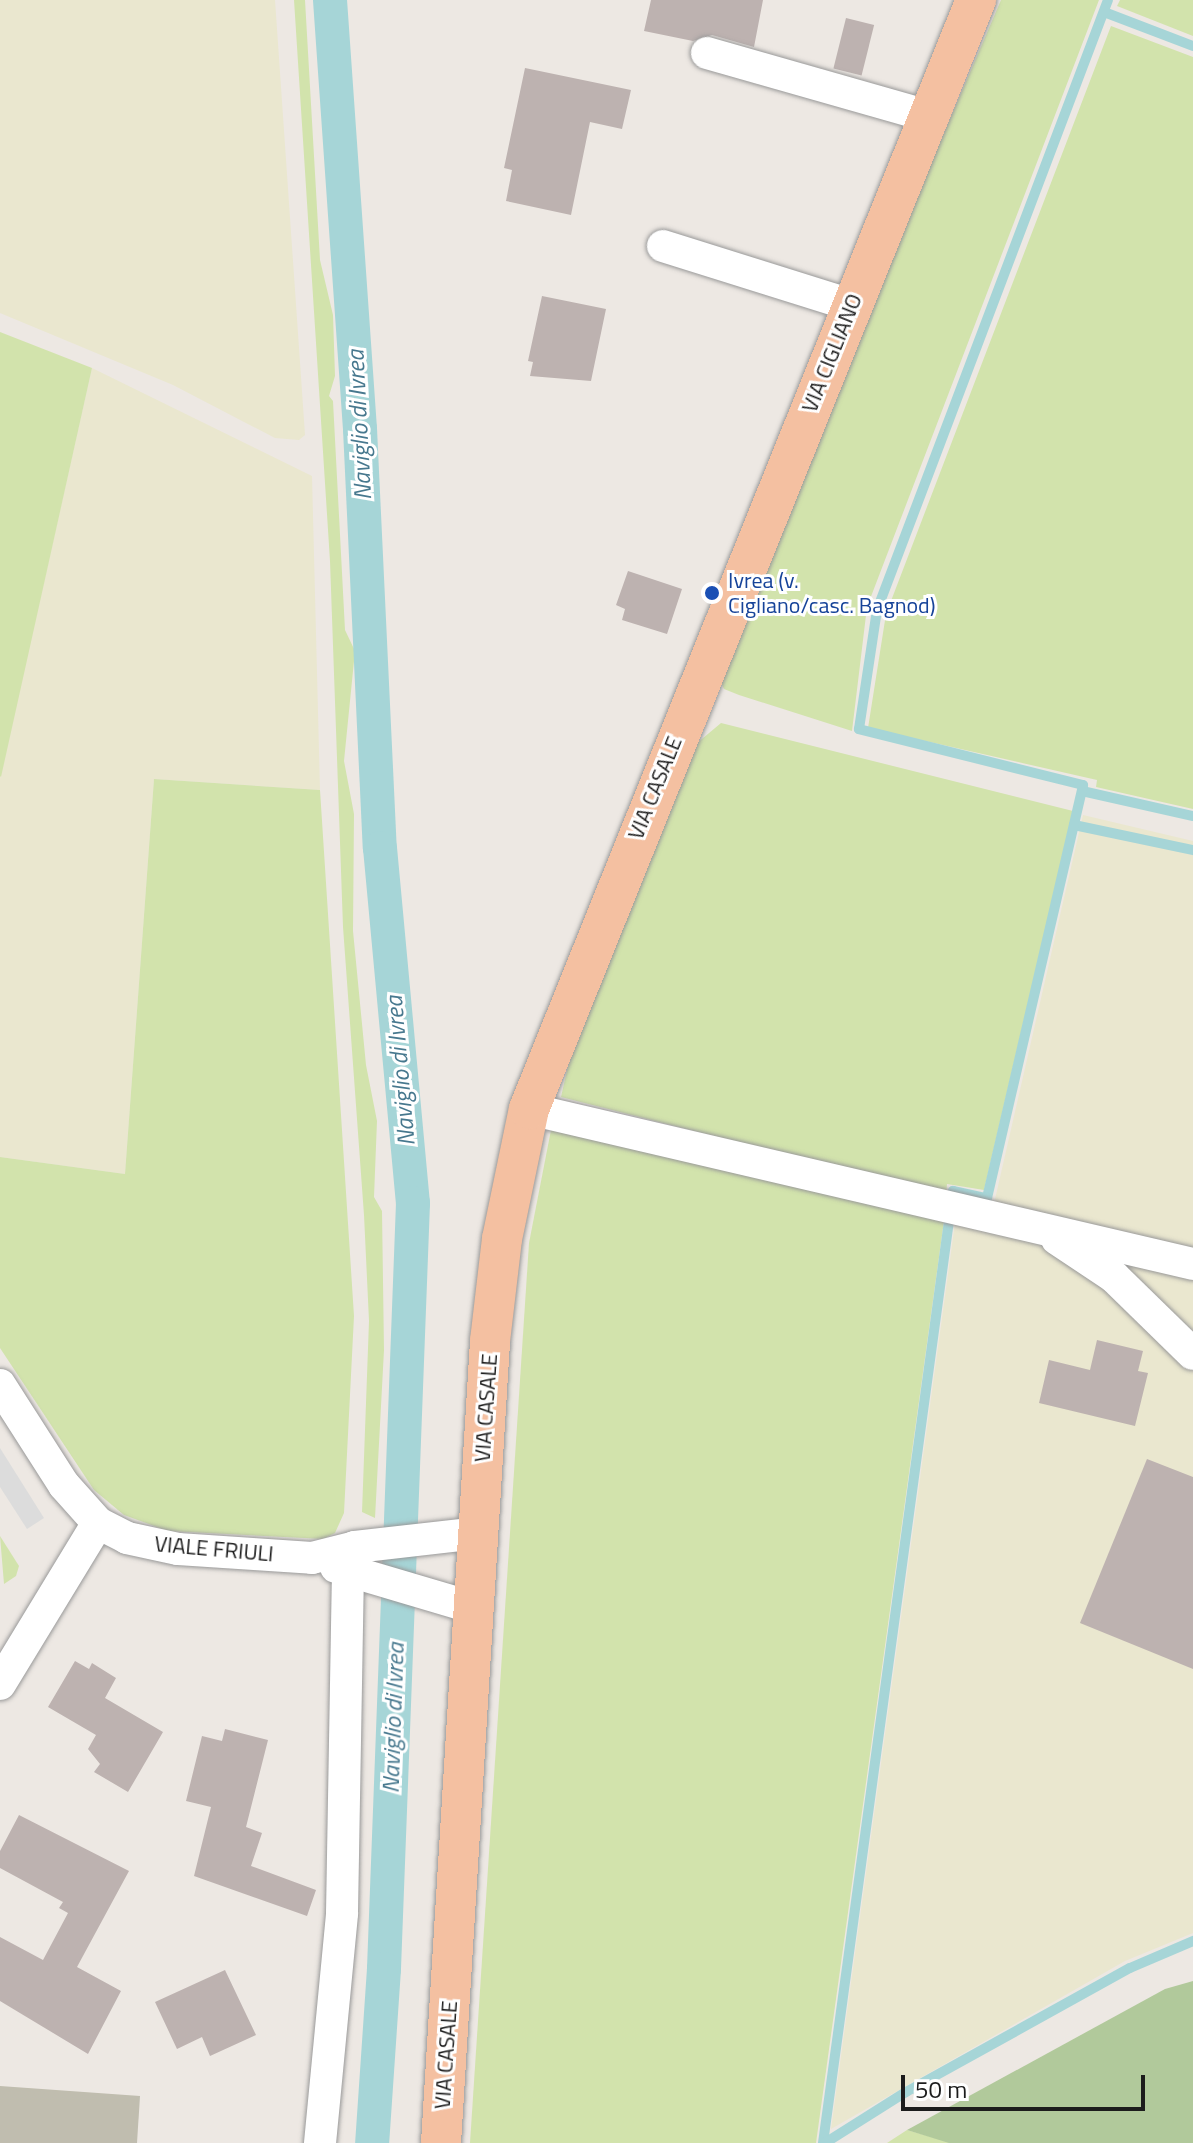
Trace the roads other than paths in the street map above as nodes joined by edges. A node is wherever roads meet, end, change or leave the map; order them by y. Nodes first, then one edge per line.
1 (976, 0) edge
2 (707, 53) dead end
3 (928, 116) junction
4 (663, 246) dead end
5 (851, 305) junction
6 (688, 706) joint
7 (529, 1109) junction
8 (1041, 1228) junction
9 (1193, 1264) edge
10 (1193, 1354) edge
11 (0, 1385) edge
12 (98, 1523) junction
13 (477, 1533) junction
14 (355, 1561) junction
15 (474, 1608) junction
16 (0, 1684) edge
17 (320, 2143) edge
18 (441, 2143) edge

1 - 3 main road, VIA CIGLIANO
2 - 3 street
3 - 5 main road, VIA CIGLIANO
4 - 5 street
5 - 6 main road, VIA CIGLIANO
6 - 7 main road, VIA CASALE
7 - 8 street
7 - 13 main road, VIA CASALE
8 - 9 street
8 - 10 street
11 - 12 street, VIALE FRIULI
12 - 14 street, VIALE FRIULI
12 - 16 street
13 - 14 street, VIALE FRIULI
13 - 15 main road, VIA CASALE
14 - 15 street, VIALE FRIULI
14 - 17 street
15 - 18 main road, VIA CASALE

